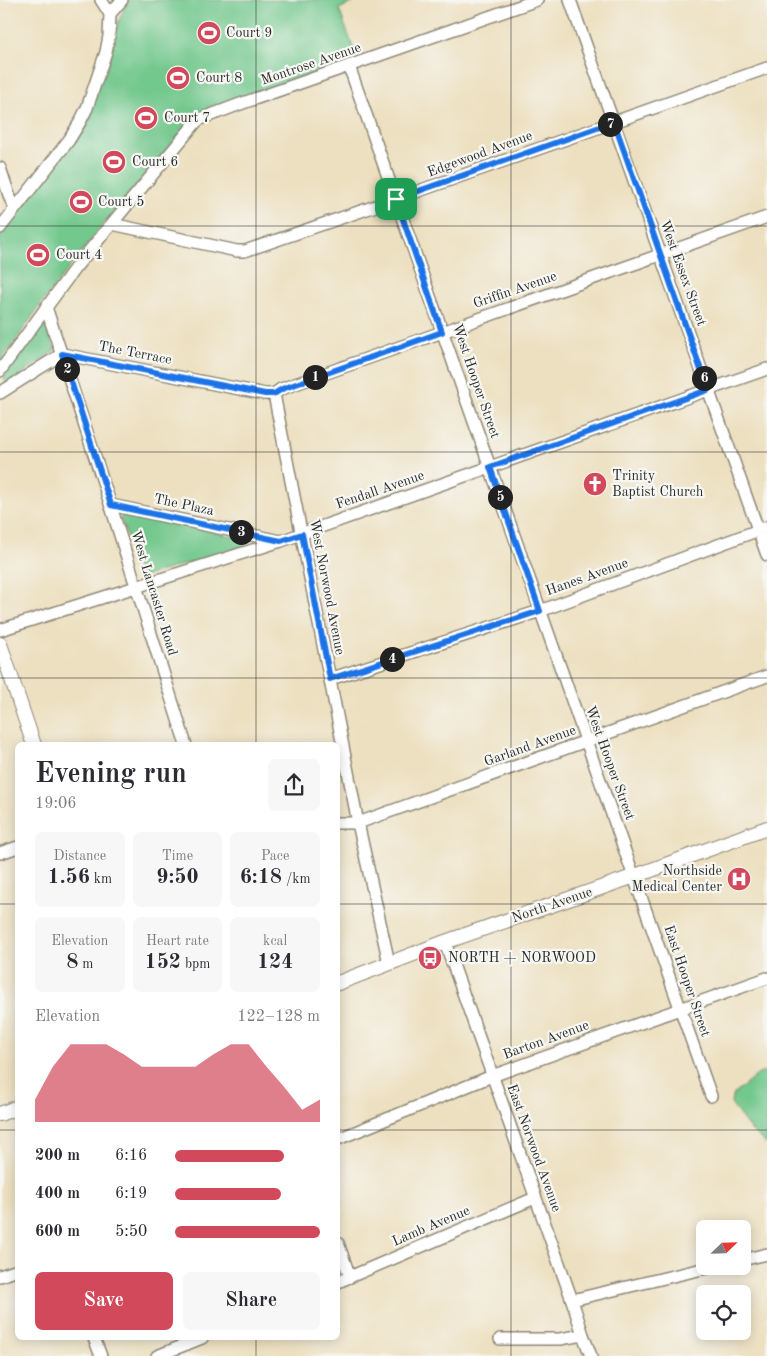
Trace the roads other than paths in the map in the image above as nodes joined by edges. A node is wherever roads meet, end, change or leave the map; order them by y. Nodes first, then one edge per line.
1 (101, 0) edge
2 (122, 0) edge
3 (537, 0) edge
4 (570, 0) edge
5 (110, 14) junction
6 (349, 66) junction
7 (767, 68) edge
8 (614, 122) junction
9 (0, 168) edge
10 (396, 199) junction
11 (15, 208) junction
12 (767, 217) edge
13 (112, 224) junction
14 (0, 228) edge
15 (660, 255) junction
16 (46, 307) junction
17 (442, 332) junction
18 (62, 354) junction
19 (767, 369) edge
20 (0, 371) edge
21 (708, 390) junction
22 (0, 393) edge
23 (274, 394) junction
24 (490, 467) junction
25 (111, 505) junction
26 (763, 529) edge
27 (302, 534) junction
28 (281, 541) junction
29 (767, 555) edge
30 (137, 586) junction
31 (540, 611) junction
32 (0, 630) edge
33 (0, 644) edge
34 (767, 676) edge
35 (330, 679) junction
36 (586, 741) junction
37 (33, 742) edge
38 (185, 742) edge
39 (340, 823) edge
40 (358, 823) junction
41 (767, 828) edge
42 (15, 848) edge
43 (0, 852) edge
44 (635, 876) junction
45 (445, 942) junction
46 (390, 963) junction
47 (767, 978) edge
48 (340, 982) edge
49 (680, 1008) junction
50 (492, 1076) junction
51 (710, 1096) dead end
52 (15, 1109) edge
53 (0, 1114) edge
54 (340, 1138) edge
55 (535, 1198) junction
56 (340, 1249) edge
57 (767, 1254) edge
58 (751, 1258) edge
59 (15, 1271) edge
60 (696, 1271) edge
61 (0, 1276) edge
62 (350, 1277) junction
63 (340, 1281) edge
64 (572, 1300) junction
65 (583, 1335) junction
66 (500, 1339) dead end
67 (95, 1340) edge
68 (197, 1340) edge
69 (101, 1356) edge
70 (157, 1356) edge
71 (591, 1356) edge

1 - 5 street
2 - 5 street
3 - 6 street, Montrose Avenue
4 - 8 street, West Essex Street
5 - 11 street
6 - 10 street, West Hooper Street
6 - 13 street, Montrose Avenue
7 - 8 street, Edgewood Avenue
8 - 10 street, Edgewood Avenue
8 - 15 street, West Essex Street
9 - 11 street
10 - 13 street, Edgewood Avenue
10 - 17 street, West Hooper Street
11 - 14 street
12 - 15 street, Griffin Avenue
13 - 16 street, Montrose Avenue
15 - 17 street, Griffin Avenue
15 - 21 street, West Essex Street
16 - 18 street, West Lancaster Road
16 - 20 street, Montrose Avenue
17 - 23 street, Griffin Avenue
17 - 24 street, West Hooper Street
18 - 22 street
18 - 23 street, The Terrace
18 - 25 street, West Lancaster Road
19 - 21 street, Fendall Avenue
21 - 24 street, Fendall Avenue
21 - 26 street, West Essex Street
23 - 27 street, West Norwood Avenue
24 - 27 street, Fendall Avenue
24 - 31 street, West Hooper Street
25 - 28 street, The Plaza
25 - 30 street, West Lancaster Road
26 - 29 street, West Essex Street
26 - 31 street, Hanes Avenue
27 - 28 street, Fendall Avenue
27 - 35 street, West Norwood Avenue
28 - 30 street, Fendall Avenue
30 - 32 street, Fendall Avenue
30 - 38 street, West Lancaster Road
31 - 35 street, Hanes Avenue
31 - 36 street, West Hooper Street
33 - 37 street
34 - 36 street, Garland Avenue
35 - 40 street, West Norwood Avenue
36 - 40 street, Garland Avenue
36 - 44 street, West Hooper Street
39 - 40 street, Garland Avenue
40 - 46 street, West Norwood Avenue
41 - 44 street, North Avenue
42 - 43 street
44 - 45 street, North Avenue
44 - 49 street, East Hooper Street
45 - 46 street, North Avenue
45 - 50 street, East Norwood Avenue
46 - 48 street, North Avenue
47 - 49 street, Barton Avenue
49 - 50 street, Barton Avenue
49 - 51 street, East Hooper Street
50 - 54 street, Barton Avenue
50 - 55 street, East Norwood Avenue
52 - 53 street
55 - 62 street, Lamb Avenue
55 - 64 street, East Norwood Avenue
56 - 62 street
57 - 58 street
59 - 61 street
60 - 64 street
62 - 63 street, Lamb Avenue
64 - 65 street, East Norwood Avenue
65 - 66 street
65 - 71 street, East Norwood Avenue
67 - 69 street
68 - 70 street

